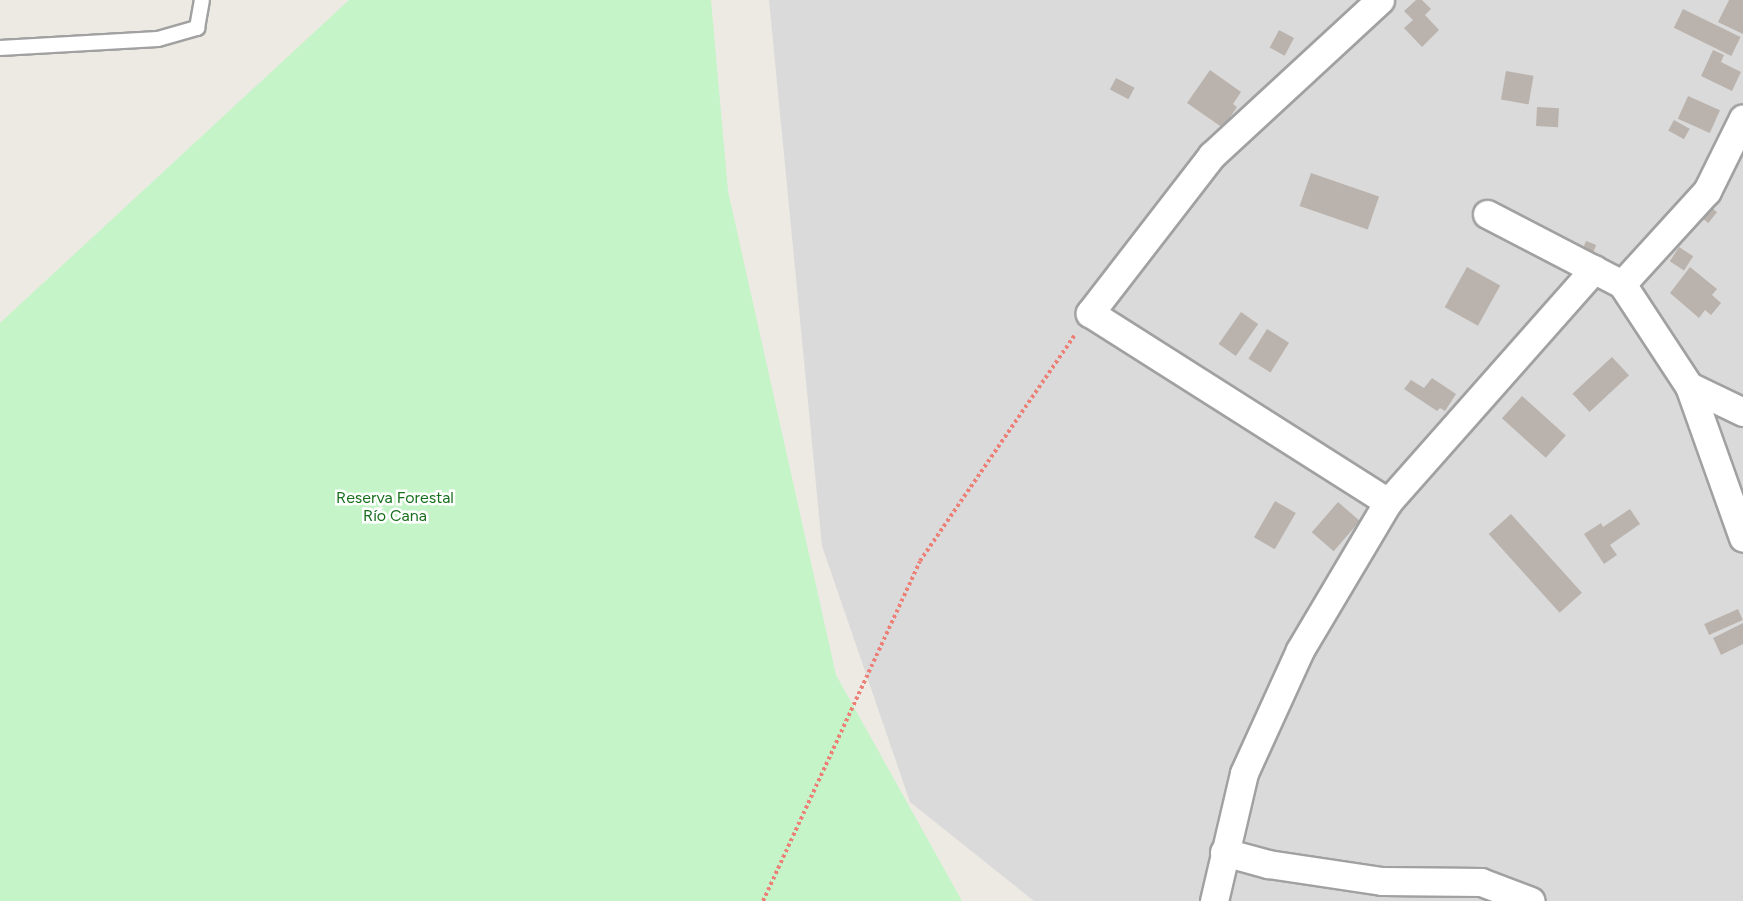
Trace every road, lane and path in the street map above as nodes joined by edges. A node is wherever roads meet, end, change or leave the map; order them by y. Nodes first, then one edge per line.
1 (202, 0) edge
2 (1380, 0) edge
3 (0, 48) edge
4 (1743, 118) edge
5 (1487, 214) dead end
6 (1594, 269) junction
7 (1622, 284) junction
8 (1090, 313) junction
9 (1689, 386) junction
10 (1743, 412) edge
11 (1388, 502) junction
12 (1743, 538) edge
13 (1224, 852) junction
14 (763, 901) edge
15 (1214, 901) edge
16 (1531, 901) edge

1 - 3 lane
2 - 8 street
4 - 7 street
5 - 6 street
6 - 7 street
6 - 11 street
7 - 9 street
8 - 11 street
8 - 14 path
9 - 10 street
9 - 12 street
11 - 13 street
13 - 15 street
13 - 16 street

